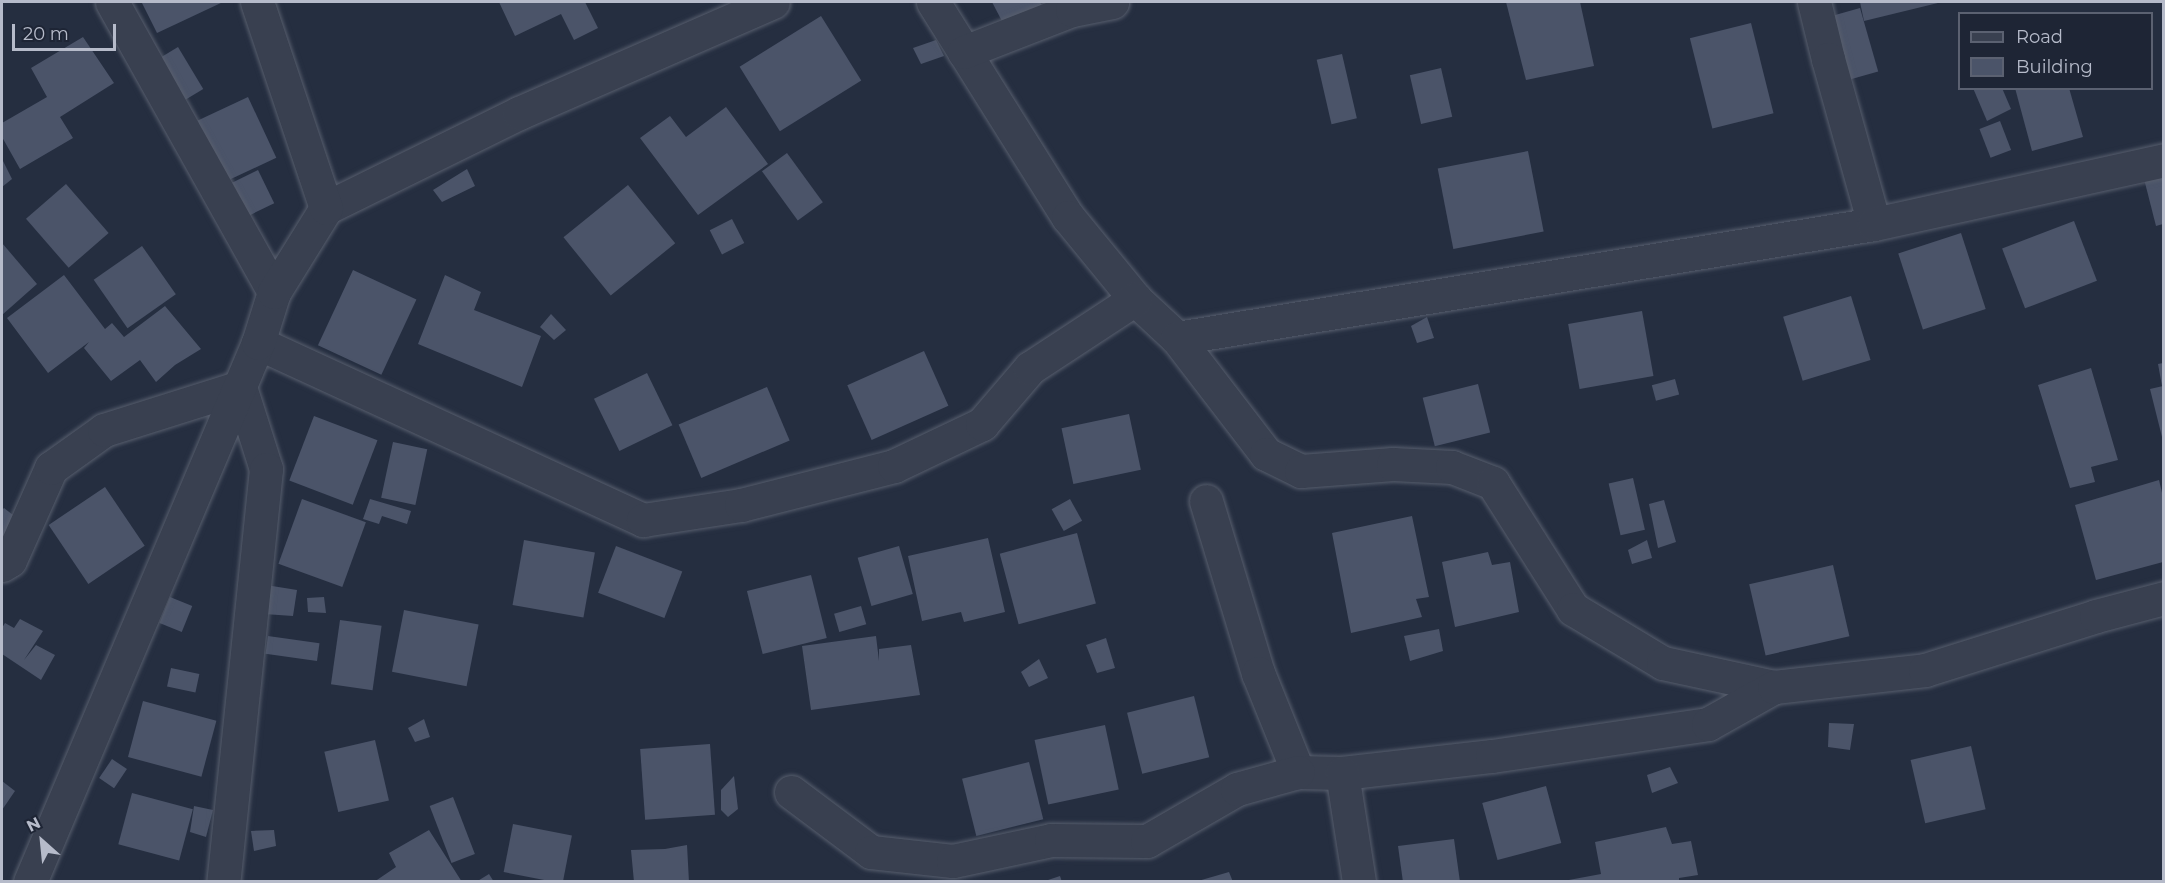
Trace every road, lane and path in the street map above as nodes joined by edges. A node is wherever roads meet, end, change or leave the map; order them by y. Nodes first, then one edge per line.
1 (112, 2) edge
2 (257, 2) edge
3 (772, 2) edge
4 (933, 2) edge
5 (1112, 2) edge
6 (1815, 2) edge
7 (1071, 6) edge
8 (964, 52) junction
9 (2163, 160) edge
10 (326, 208) junction
11 (1874, 224) junction
12 (274, 292) junction
13 (1135, 299) junction
14 (1177, 338) junction
15 (258, 343) junction
16 (240, 387) junction
17 (1206, 501) dead end
18 (2, 565) edge
19 (2163, 598) edge
20 (1774, 687) junction
21 (1298, 772) junction
22 (1342, 773) junction
23 (790, 792) dead end
24 (30, 882) edge
25 (223, 882) edge
26 (1359, 882) edge

1 - 12 street
2 - 10 street
3 - 10 street
4 - 8 street
5 - 7 street
6 - 11 street
7 - 8 street
8 - 13 street
9 - 11 street
10 - 12 street
11 - 14 street
12 - 15 street
13 - 14 street
13 - 15 street
14 - 20 street
15 - 16 street
16 - 18 street
16 - 24 street
16 - 25 street
17 - 21 street
19 - 20 street
20 - 22 street
21 - 22 street
21 - 23 street
22 - 26 street

